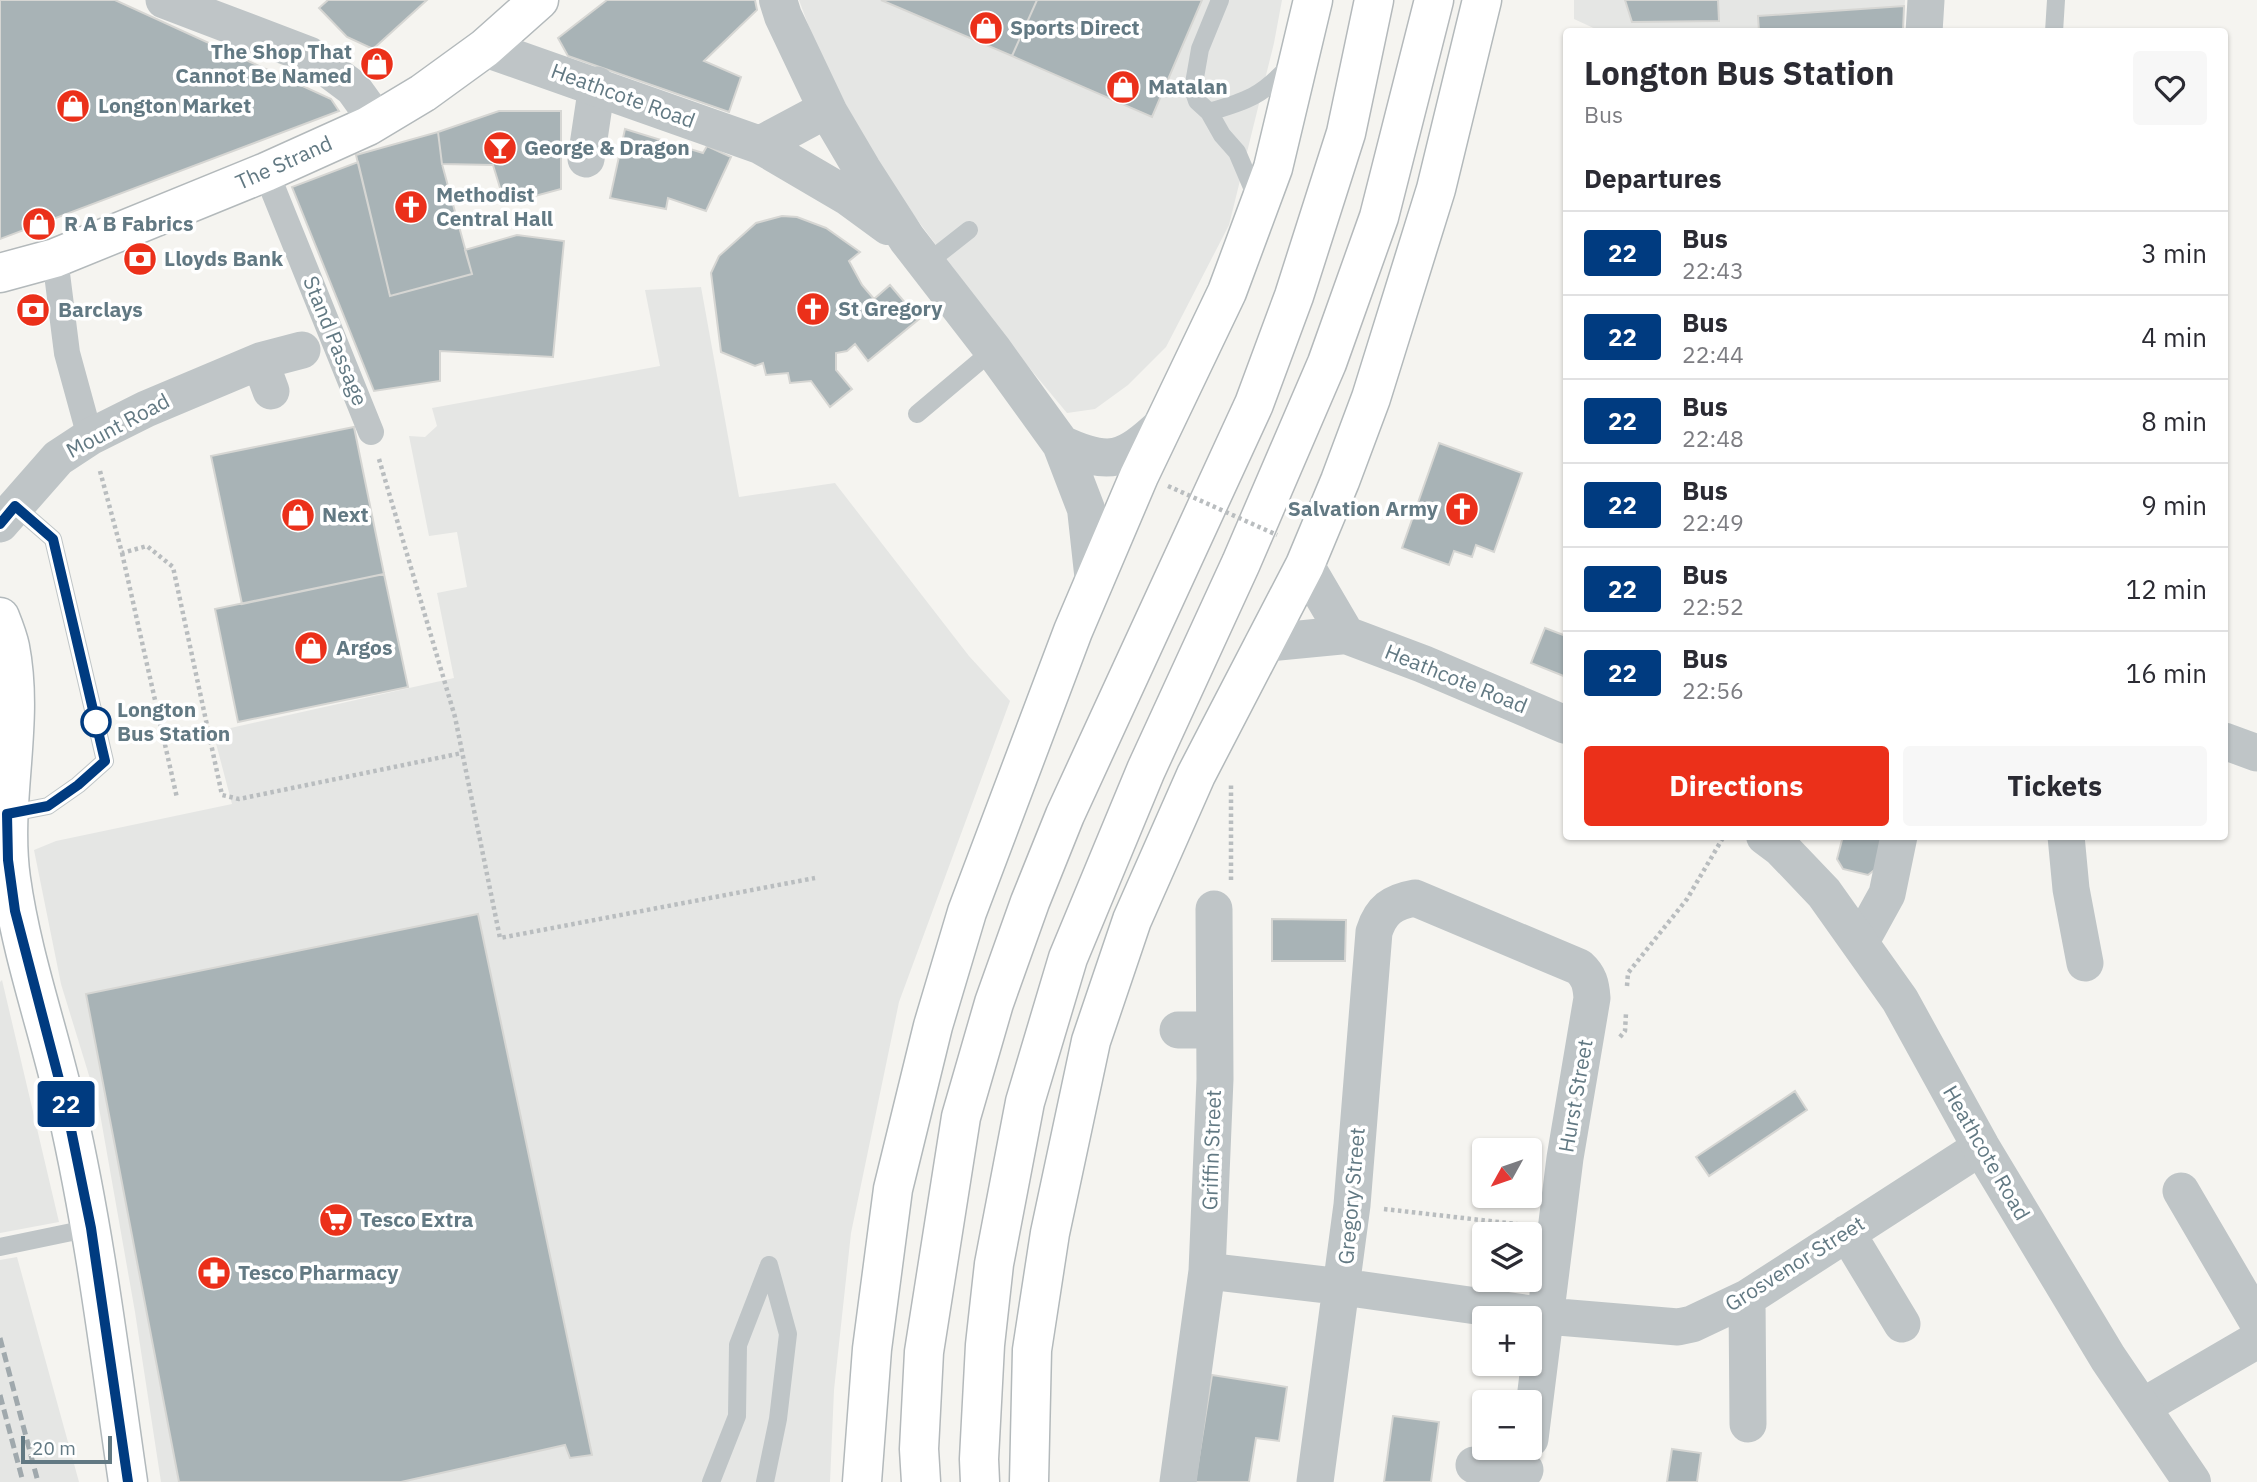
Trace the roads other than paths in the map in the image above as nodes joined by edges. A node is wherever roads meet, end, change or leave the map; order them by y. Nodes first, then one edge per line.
1 (164, 0) edge
2 (778, 0) edge
3 (1220, 0) edge
4 (1313, 0) edge
5 (1374, 0) edge
6 (1434, 0) edge
7 (1482, 0) edge
8 (1926, 0) edge
9 (2056, 0) edge
10 (532, 2) edge
11 (1924, 28) edge
12 (2054, 28) edge
13 (485, 48) junction
14 (1301, 54) junction
15 (597, 86) junction
16 (1209, 112) junction
17 (829, 113) junction
18 (368, 126) junction
19 (760, 145) junction
20 (586, 159) dead end
21 (266, 172) junction
22 (1259, 206) junction
23 (969, 230) dead end
24 (917, 251) junction
25 (55, 258) junction
26 (0, 273) edge
27 (302, 350) dead end
28 (993, 350) junction
29 (917, 414) dead end
30 (1163, 425) junction
31 (371, 432) road end
32 (90, 436) junction
33 (1061, 444) junction
34 (7, 515) edge
35 (1305, 565) junction
36 (1094, 582) junction
37 (0, 617) edge
38 (1346, 635) junction
39 (1264, 643) junction
40 (1563, 724) edge
41 (2228, 742) edge
42 (2257, 753) edge
43 (7, 814) junction
44 (1770, 840) edge
45 (1898, 840) edge
46 (2066, 840) edge
47 (1214, 908) road end
48 (1384, 911) joint
49 (1860, 943) junction
50 (2085, 963) dead end
51 (1178, 1030) dead end
52 (1214, 1030) junction
53 (1981, 1147) junction
54 (2181, 1191) dead end
55 (91, 1228) junction
56 (1847, 1233) junction
57 (0, 1247) edge
58 (1207, 1271) junction
59 (1343, 1287) junction
60 (1747, 1298) junction
61 (1546, 1316) junction
62 (2257, 1321) edge
63 (1902, 1324) dead end
64 (2257, 1340) edge
65 (1536, 1390) edge
66 (2143, 1406) junction
67 (1748, 1424) dead end
68 (1527, 1460) edge
69 (1474, 1465) dead end
70 (128, 1482) edge
71 (711, 1482) edge
72 (765, 1482) edge
73 (862, 1482) edge
74 (921, 1482) edge
75 (980, 1482) edge
76 (1029, 1482) edge
77 (1178, 1482) edge
78 (1315, 1482) edge
79 (2192, 1482) edge

1 - 18 street
2 - 17 street, Heathcote Road
3 - 16 lane
4 - 14 main road
5 - 74 main road
6 - 75 main road
7 - 35 main road
8 - 11 street
9 - 12 lane
10 - 13 main road, The Strand
13 - 15 street, Heathcote Road
13 - 18 main road, The Strand
14 - 16 lane
14 - 22 main road
15 - 19 street, Heathcote Road
15 - 20 street
16 - 22 lane
17 - 19 street
17 - 24 street, Heathcote Road
18 - 21 main road, The Strand
19 - 24 street, Heathcote Road
21 - 25 main road, The Strand
21 - 31 street, Stand Passage
22 - 30 main road
23 - 24 lane
24 - 28 street, Heathcote Road
25 - 26 main road, The Strand
25 - 32 street
27 - 32 street, Mount Road
28 - 29 lane
28 - 33 street, Heathcote Road
30 - 33 street
30 - 36 main road
32 - 34 street, Mount Road
33 - 36 street, Heathcote Road
34 - 43 lane
35 - 38 street
35 - 39 main road
36 - 73 main road
37 - 43 main road
38 - 39 street, Heathcote Road
38 - 40 street, Heathcote Road
39 - 76 main road
41 - 42 street
43 - 55 main road
44 - 49 street, Heathcote Road
45 - 49 street
46 - 50 street
47 - 52 street, Griffin Street
48 - 59 street, Gregory Street
48 - 61 street, Hurst Street
49 - 53 street, Heathcote Road
51 - 52 street
52 - 58 street, Griffin Street
53 - 56 street, Grosvenor Street
53 - 66 street, Heathcote Road
54 - 62 street
55 - 57 lane
55 - 70 main road
56 - 60 street, Grosvenor Street
56 - 63 street
58 - 59 street
58 - 77 street, Griffin Street
59 - 61 street, Grosvenor Street
59 - 78 street, Gregory Street
60 - 61 street, Grosvenor Street
60 - 67 street
61 - 65 street, Hurst Street
64 - 66 street
66 - 79 street, Heathcote Road
68 - 69 street, Hurst Street
71 - 72 lane

